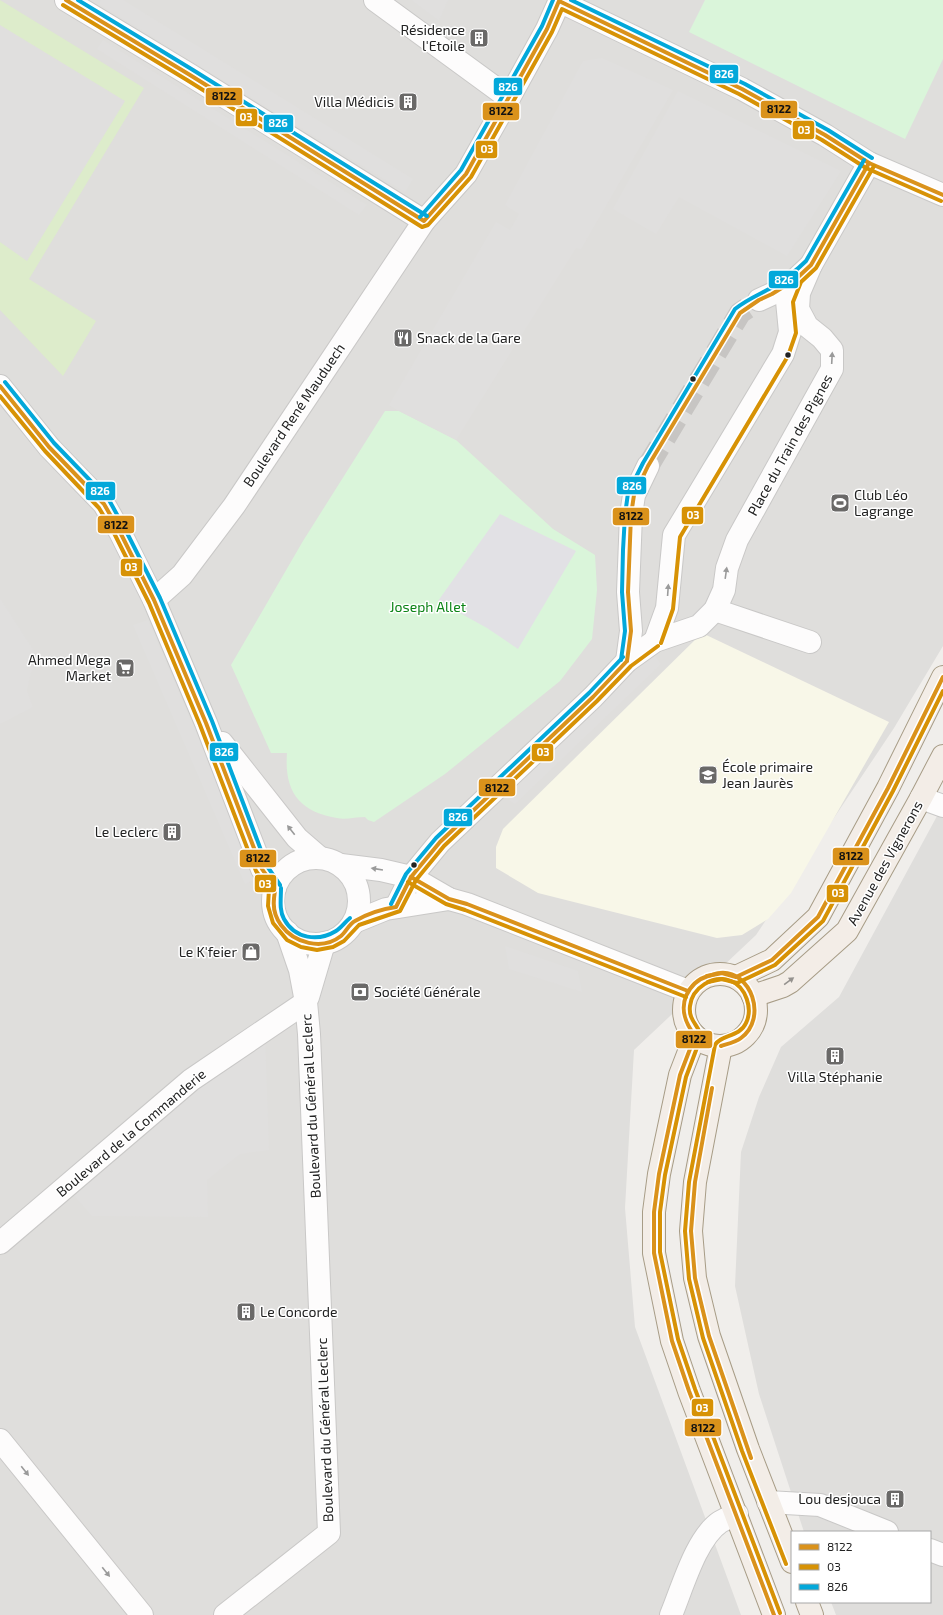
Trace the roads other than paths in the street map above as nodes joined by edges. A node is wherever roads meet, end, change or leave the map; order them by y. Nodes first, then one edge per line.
1 (375, 0) edge
2 (560, 0) edge
3 (68, 1) edge
4 (509, 98) junction
5 (869, 163) junction
6 (943, 196) edge
7 (424, 221) junction
8 (803, 272) junction
9 (759, 300) tunnel mouth
10 (0, 386) edge
11 (648, 466) tunnel mouth
12 (154, 600) junction
13 (715, 610) junction
14 (655, 642) junction
15 (810, 642) dead end
16 (627, 661) junction
17 (943, 677) edge
18 (206, 723) junction
19 (943, 756) edge
20 (921, 798) junction
21 (943, 806) edge
22 (319, 857) junction
23 (341, 866) junction
24 (411, 877) junction
25 (275, 888) junction
26 (449, 899) junction
27 (396, 907) junction
28 (354, 922) junction
29 (287, 932) junction
30 (329, 942) junction
31 (736, 977) junction
32 (688, 991) junction
33 (754, 996) junction
34 (306, 1002) junction
35 (694, 1036) junction
36 (720, 1046) junction
37 (0, 1243) edge
38 (0, 1440) edge
39 (768, 1502) junction
40 (737, 1514) junction
41 (884, 1531) edge
42 (931, 1550) edge
43 (943, 1555) edge
44 (791, 1560) edge
45 (807, 1603) edge
46 (142, 1615) edge
47 (225, 1615) edge
48 (671, 1615) edge
49 (774, 1615) edge
50 (812, 1615) edge

1 - 4 street
2 - 4 street, Boulevard René Mauduech
2 - 5 street
3 - 7 street
4 - 7 street, Boulevard René Mauduech
5 - 6 street
5 - 8 street
7 - 12 street, Boulevard René Mauduech
8 - 9 street
13 -> 8 street, Place du Train des Pignes
14 -> 8 street
10 - 12 street
11 - 16 street
12 - 18 street
13 - 14 street
13 - 15 street
14 - 16 street
16 - 24 street
17 - 31 main road
22 -> 18 street
18 - 25 street
19 - 20 main road, Avenue des Vignerons
20 - 21 street
33 -> 20 main road, Avenue des Vignerons
22 - 23 street
22 - 25 street
24 -> 23 street
23 - 28 street
24 - 26 street
24 - 27 street
25 - 29 street
26 - 27 street
26 - 32 street
27 - 28 street
28 - 30 street
29 - 30 street
29 - 34 street, Boulevard du Général Leclerc
30 - 34 street, Boulevard du Général Leclerc
31 - 32 main road
31 - 33 main road
32 - 35 main road
33 - 36 main road
34 - 37 street, Boulevard de la Commanderie
34 - 47 street, Boulevard du Général Leclerc
35 - 36 main road
35 - 40 main road
36 - 39 main road
38 -> 46 street
39 - 41 street
39 - 44 main road
40 - 48 street
40 - 49 main road
42 - 43 street
45 - 50 main road

